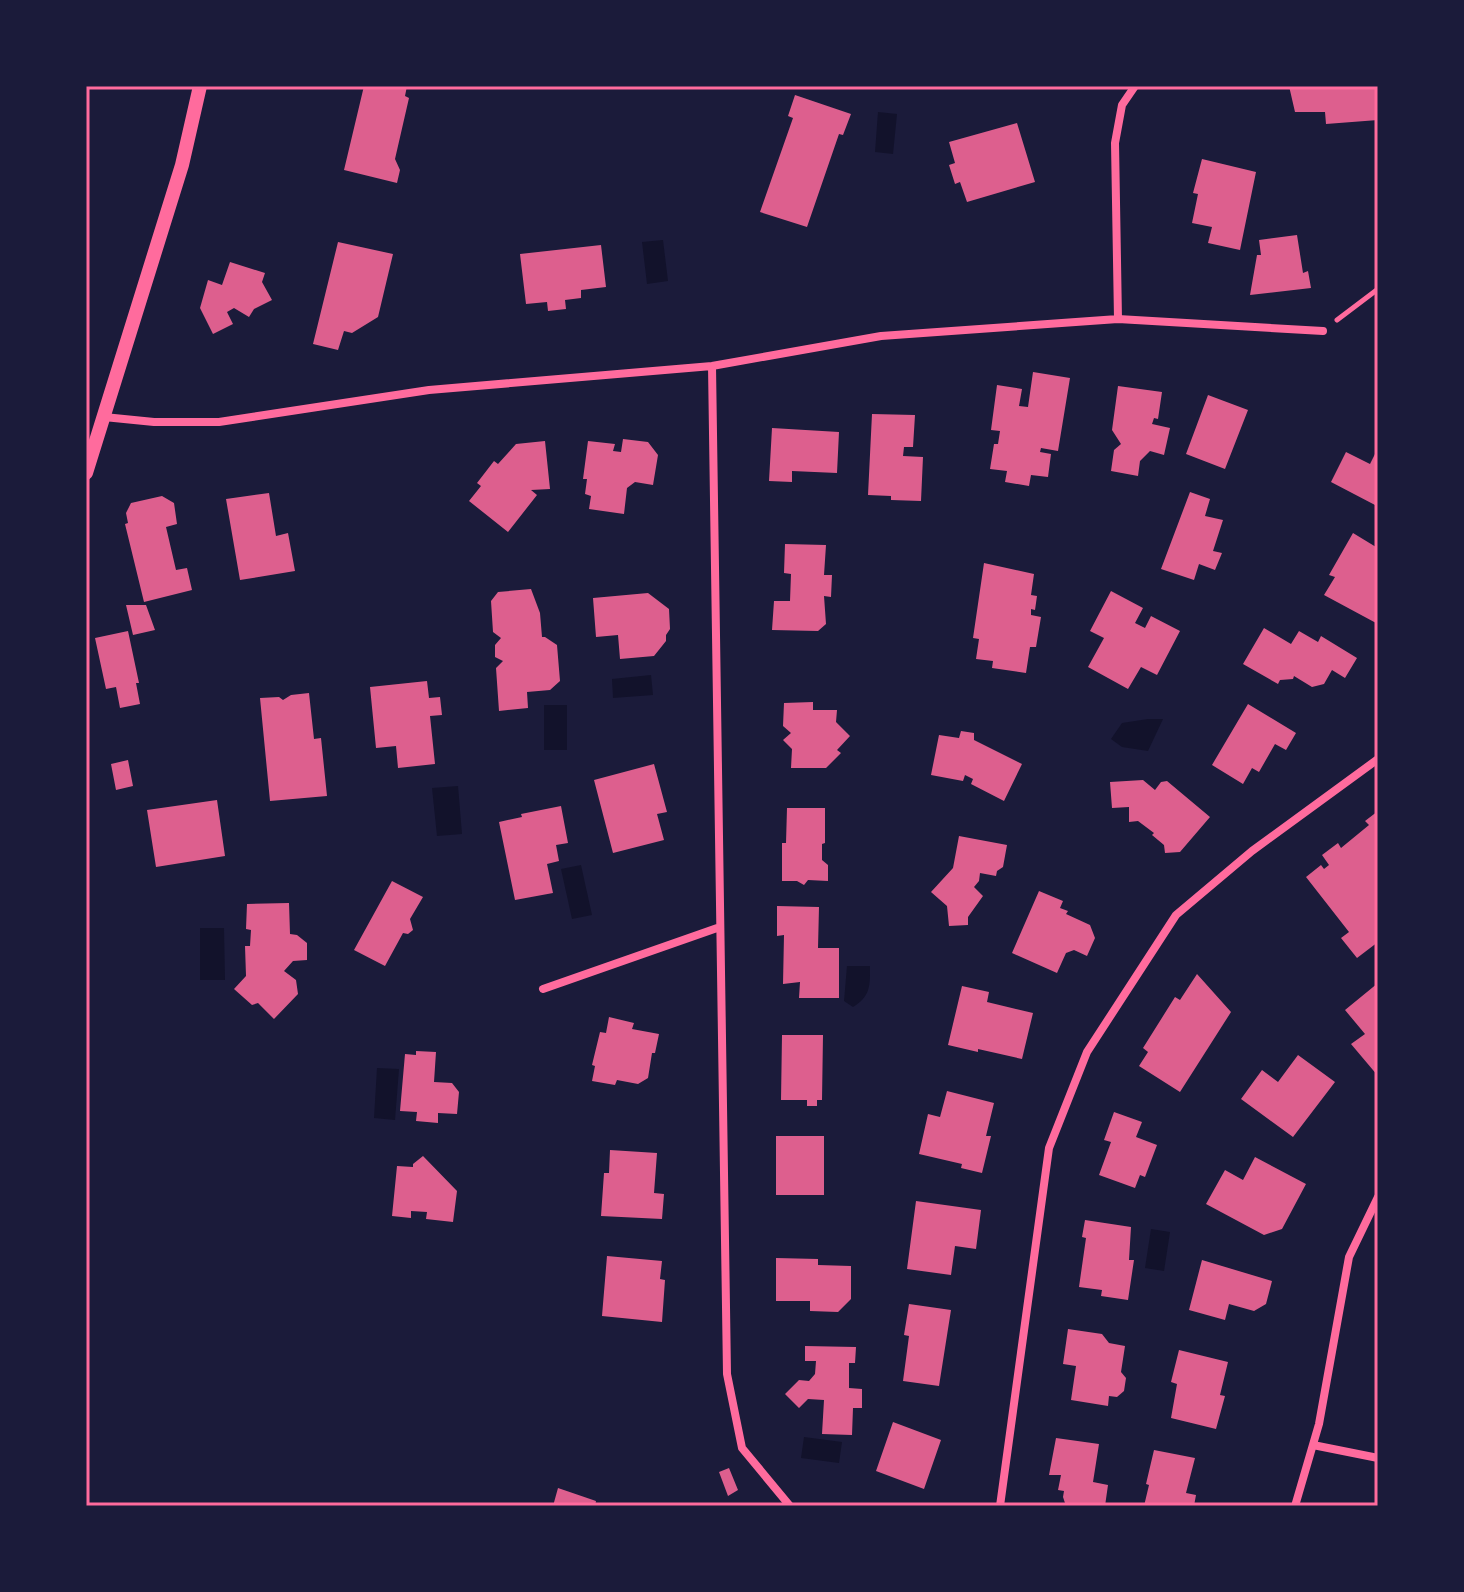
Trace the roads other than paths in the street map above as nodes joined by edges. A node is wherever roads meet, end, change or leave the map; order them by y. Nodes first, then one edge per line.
1 (200, 86) edge
2 (1135, 86) edge
3 (1118, 319) junction
4 (1323, 331) road end
5 (712, 366) junction
6 (104, 417) junction
7 (86, 473) edge
8 (1378, 759) edge
9 (720, 927) junction
10 (543, 989) dead end
11 (1378, 1197) edge
12 (1313, 1445) junction
13 (1378, 1458) edge
14 (790, 1506) edge
15 (1000, 1506) edge
16 (1295, 1506) edge

1 - 6 street
2 - 3 street
3 - 4 street
3 - 5 street
5 - 6 street
5 - 9 street
6 - 7 street
8 - 15 street
9 - 10 street
9 - 14 street
11 - 12 street
12 - 13 street
12 - 16 street

